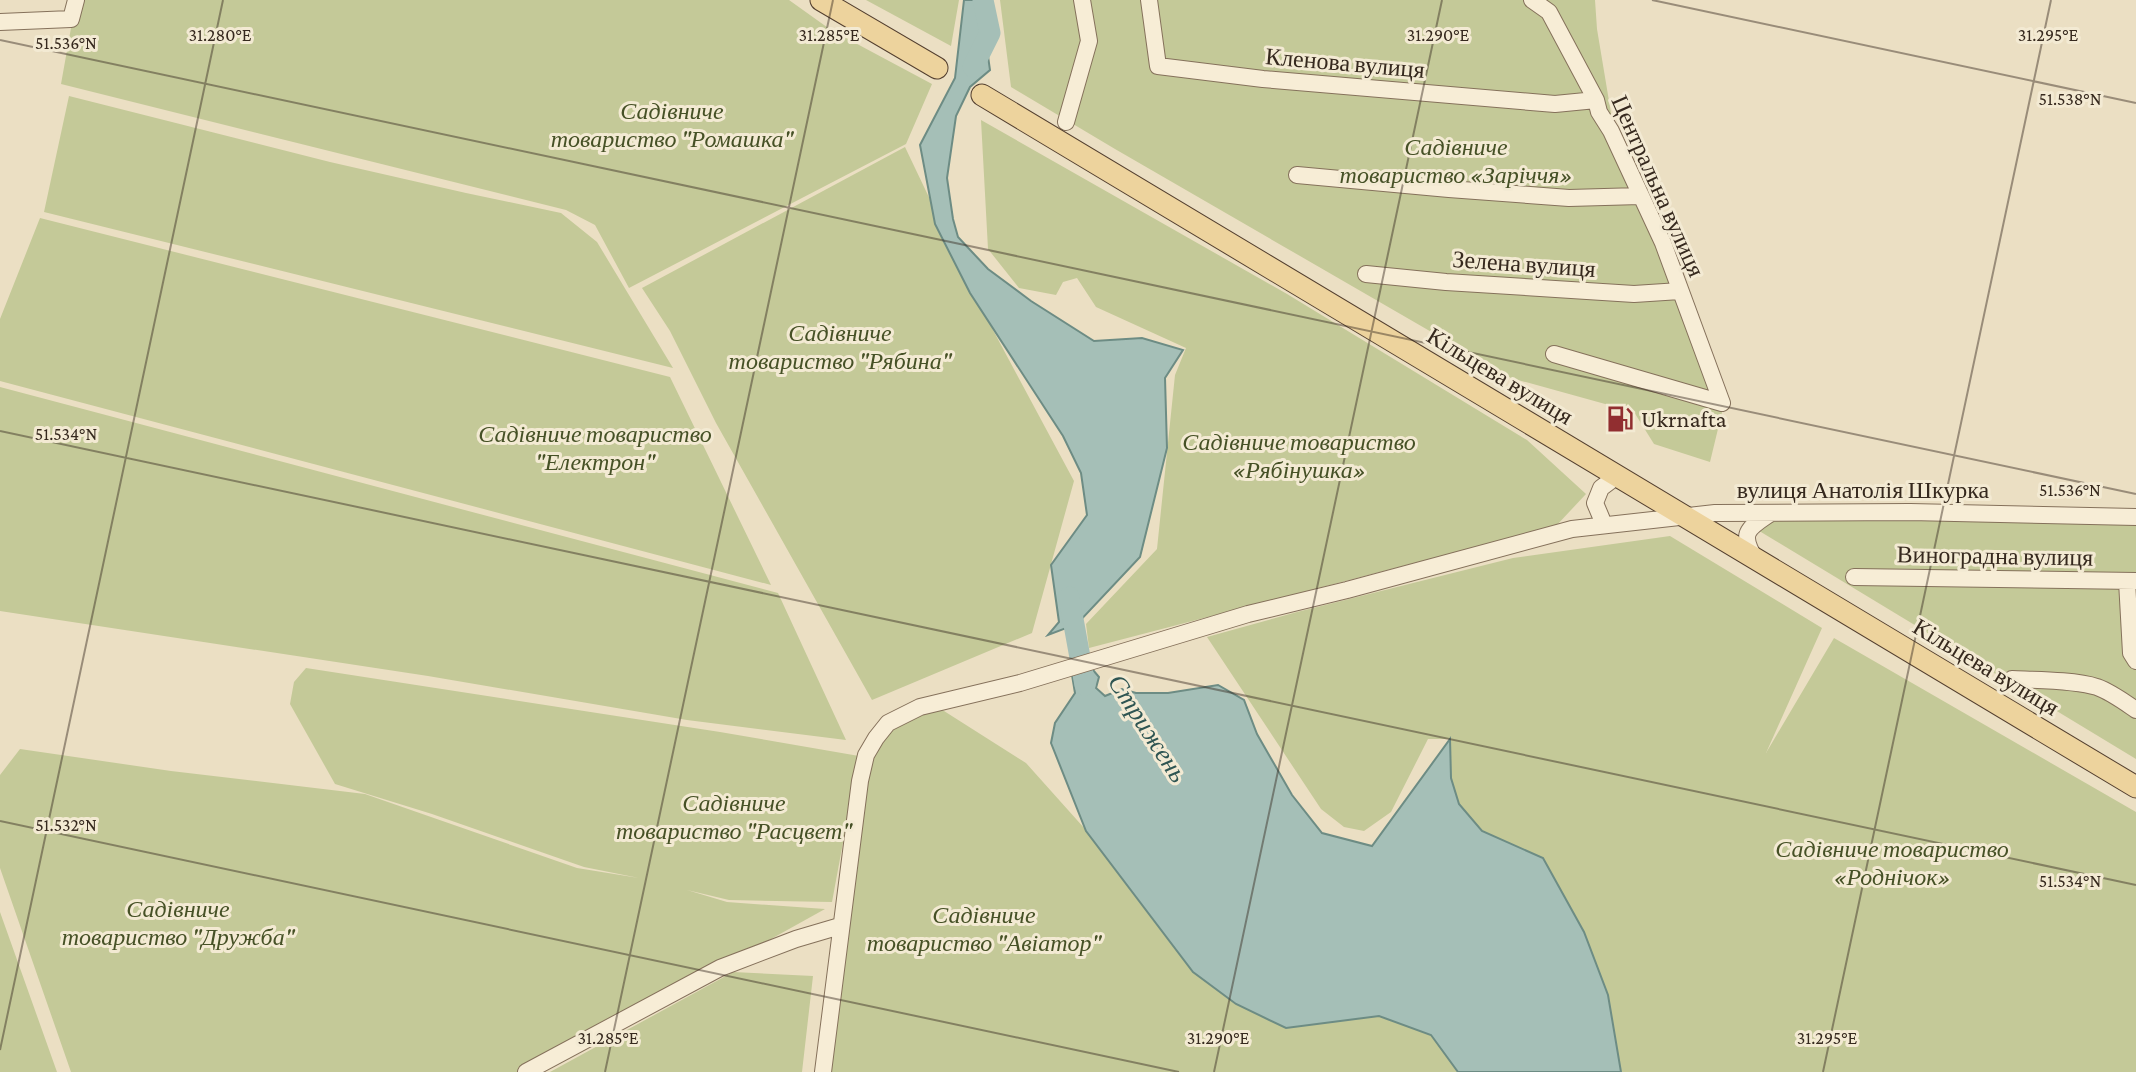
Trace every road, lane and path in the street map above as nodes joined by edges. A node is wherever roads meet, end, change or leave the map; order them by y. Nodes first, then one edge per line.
1 (76, 0) edge
2 (821, 0) edge
3 (1082, 0) edge
4 (1149, 0) edge
5 (1532, 0) edge
6 (0, 22) edge
7 (937, 68) dead end
8 (982, 95) dead end
9 (1596, 100) junction
10 (1066, 122) dead end
11 (1297, 175) dead end
12 (1640, 196) junction
13 (1366, 274) dead end
14 (1680, 291) junction
15 (1554, 354) dead end
16 (1617, 476) junction
17 (1595, 503) junction
18 (1772, 512) junction
19 (1688, 517) junction
20 (2136, 517) edge
21 (1606, 523) junction
22 (1572, 528) junction
23 (1764, 565) junction
24 (1854, 577) dead end
25 (2131, 581) edge
26 (2136, 661) edge
27 (2012, 679) dead end
28 (2136, 710) edge
29 (2136, 787) edge
30 (840, 926) junction
31 (526, 1072) edge
32 (822, 1072) edge

1 - 6 street
2 - 7 main road
3 - 10 street
4 - 9 street, Кленова вулиця
5 - 9 street, Центральна вулиця
8 - 16 main road, Кільцева вулиця
9 - 12 street, Центральна вулиця
11 - 12 street
12 - 14 street, Центральна вулиця
13 - 14 street, Зелена вулиця
14 - 15 street, Центральна вулиця
16 - 17 street
16 - 19 main road, Кільцева вулиця
17 - 21 street
17 - 22 street
18 - 19 street, вулиця Анатолія Шкурка
18 - 20 street, вулиця Анатолія Шкурка
18 - 23 street
19 - 21 street, вулиця Анатолія Шкурка
19 - 23 main road, Кільцева вулиця
21 - 22 street, вулиця Анатолія Шкурка
22 - 30 street, вулиця Анатолія Шкурка
23 - 29 main road, Кільцева вулиця
24 - 25 street, Виноградна вулиця
25 - 26 street
27 - 28 street
30 - 31 street
30 - 32 street, вулиця Анатолія Шкурка

